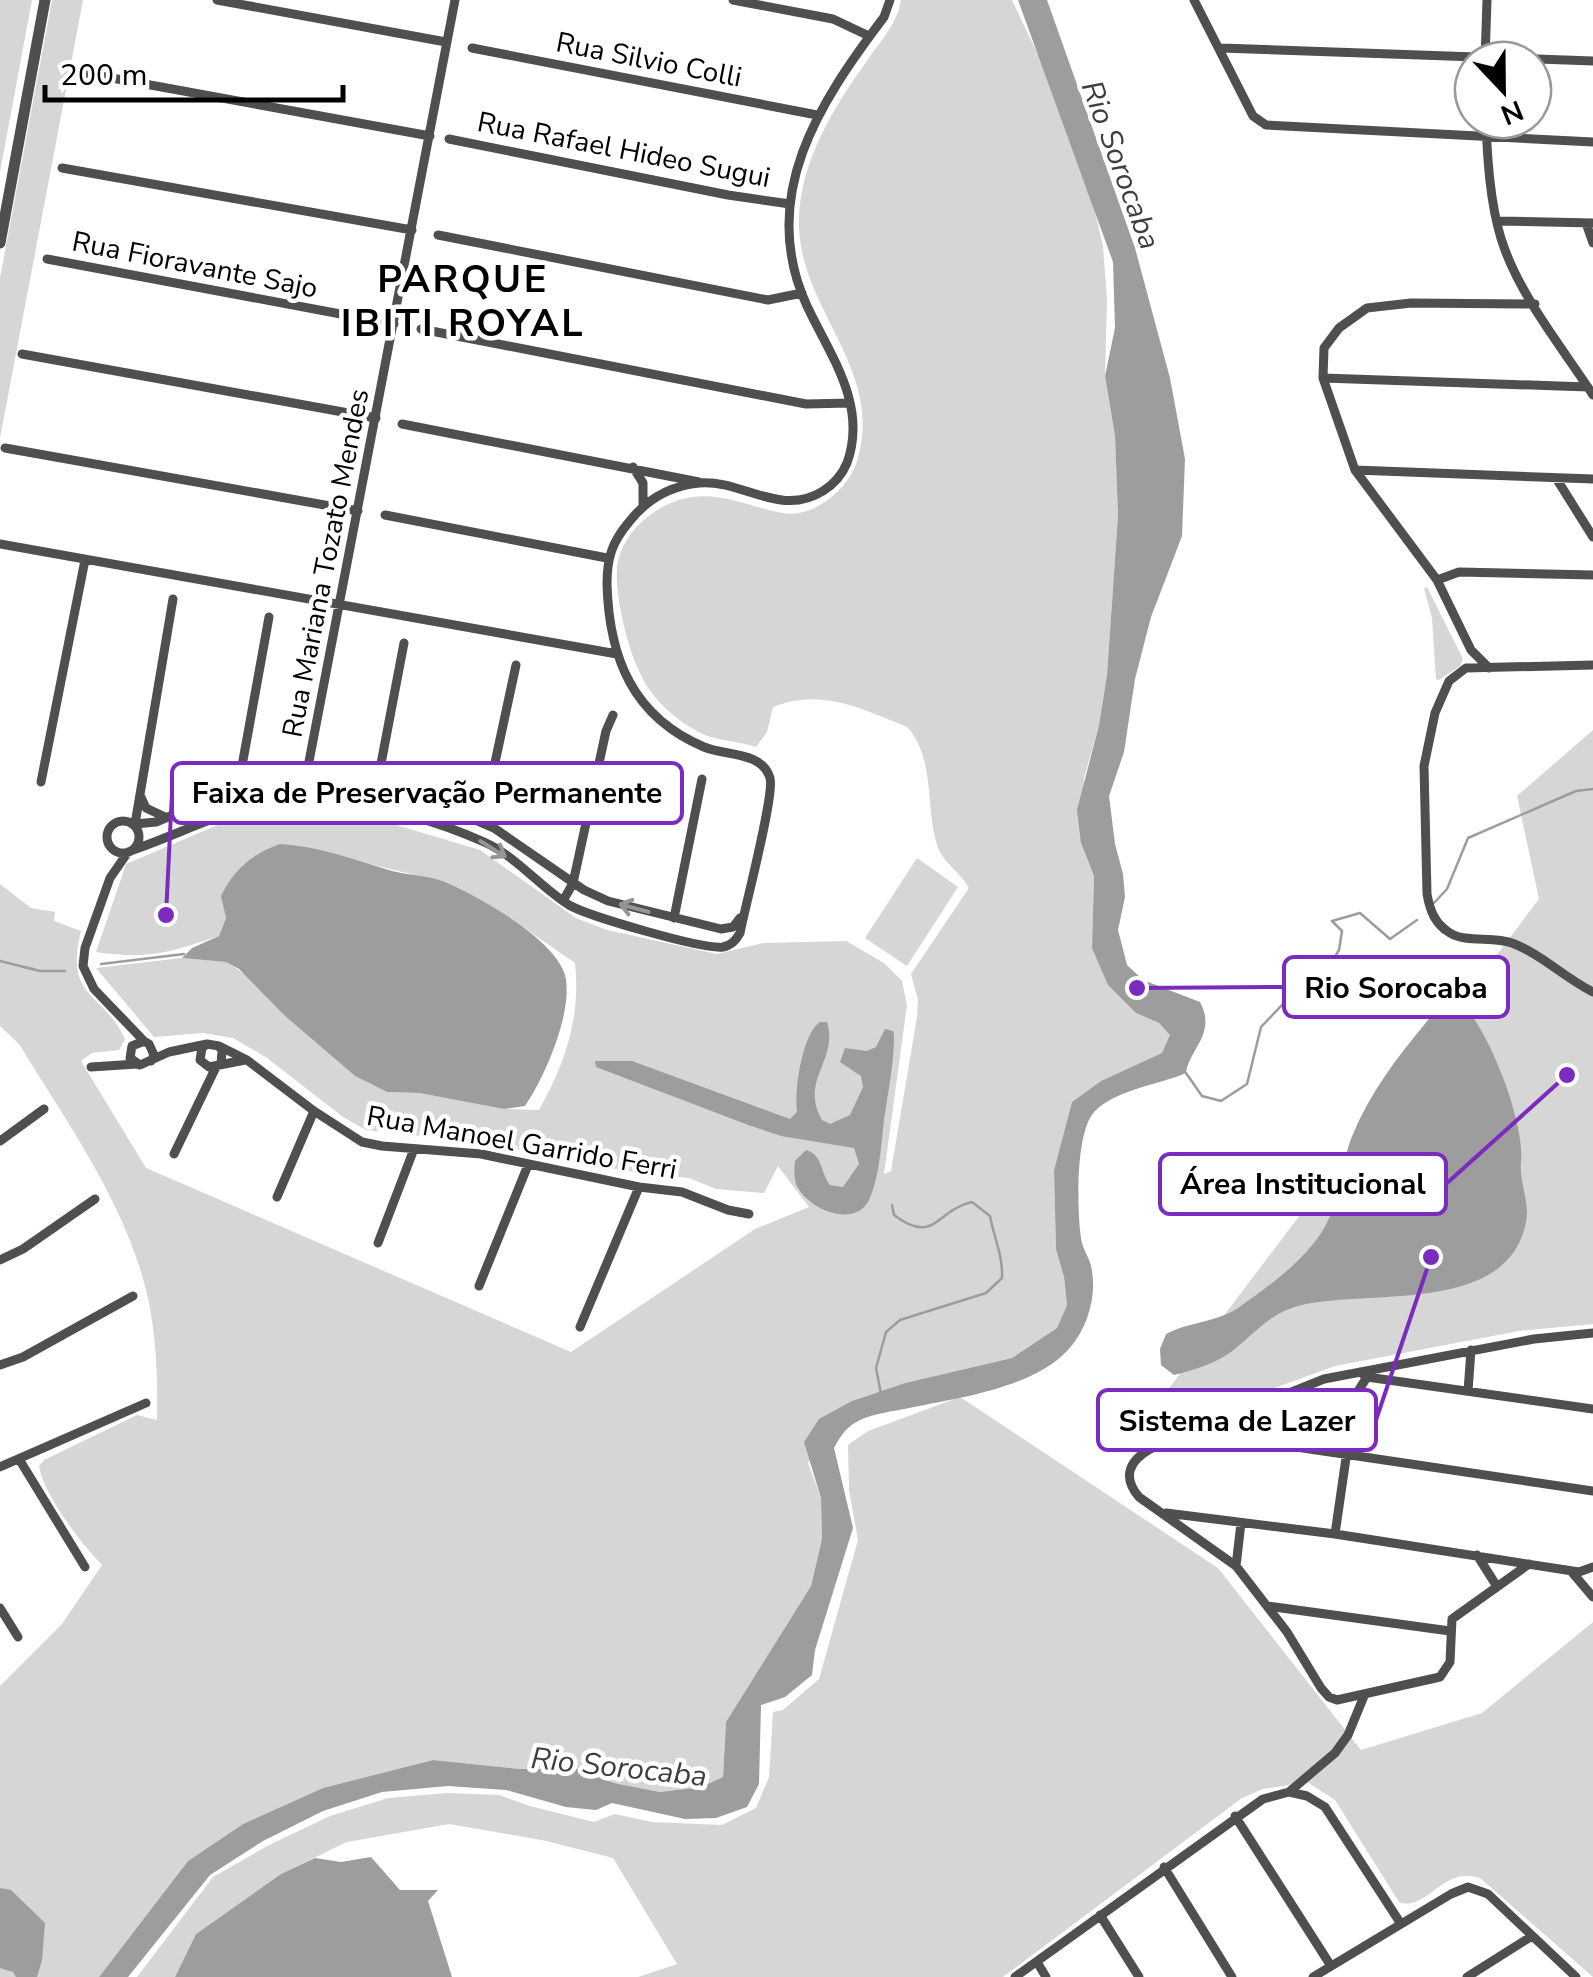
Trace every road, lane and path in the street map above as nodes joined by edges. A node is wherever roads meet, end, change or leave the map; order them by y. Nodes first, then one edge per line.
1 (45, 0) edge
2 (217, 0) edge
3 (454, 0) edge
4 (733, 0) edge
5 (890, 0) edge
6 (1194, 0) edge
7 (1487, 0) edge
8 (869, 36) junction
9 (1485, 40) edge
10 (446, 42) junction
11 (472, 48) dead end
12 (1220, 48) junction
13 (1453, 58) edge
14 (1553, 60) edge
15 (1593, 61) edge
16 (79, 72) dead end
17 (817, 115) junction
18 (430, 136) junction
19 (1453, 136) edge
20 (448, 140) dead end
21 (1486, 140) edge
22 (1540, 140) edge
23 (1593, 142) edge
24 (62, 168) dead end
25 (790, 204) junction
26 (1498, 221) junction
27 (1590, 223) edge
28 (412, 230) junction
29 (438, 235) dead end
30 (0, 243) edge
31 (1593, 243) edge
32 (47, 259) dead end
33 (802, 292) junction
34 (1534, 304) junction
35 (394, 324) junction
36 (421, 329) dead end
37 (22, 354) dead end
38 (1323, 378) junction
39 (1590, 391) edge
40 (850, 404) junction
41 (376, 418) junction
42 (402, 424) dead end
43 (5, 448) dead end
44 (633, 468) junction
45 (1355, 470) junction
46 (1556, 478) junction
47 (1593, 479) edge
48 (702, 482) junction
49 (643, 504) junction
50 (358, 511) junction
51 (385, 516) dead end
52 (1593, 538) edge
53 (0, 544) edge
54 (607, 558) junction
55 (86, 560) junction
56 (1593, 575) edge
57 (1437, 580) junction
58 (174, 598) dead end
59 (340, 606) junction
60 (269, 616) dead end
61 (404, 642) dead end
62 (617, 654) junction
63 (516, 665) dead end
64 (1593, 665) edge
65 (1489, 668) junction
66 (613, 714) dead end
67 (702, 779) dead end
68 (307, 781) junction
69 (40, 782) dead end
70 (238, 788) junction
71 (376, 790) junction
72 (139, 791) junction
73 (302, 798) junction
74 (168, 818) junction
75 (129, 822) junction
76 (482, 823) junction
77 (108, 844) junction
78 (130, 851) junction
79 (110, 878) junction
80 (573, 883) junction
81 (747, 901) junction
82 (564, 902) junction
83 (674, 918) junction
84 (1593, 992) edge
85 (131, 1031) junction
86 (144, 1041) junction
87 (206, 1044) junction
88 (219, 1046) junction
89 (131, 1048) junction
90 (153, 1048) junction
91 (175, 1051) junction
92 (247, 1060) junction
93 (152, 1061) junction
94 (202, 1062) junction
95 (113, 1064) junction
96 (137, 1064) junction
97 (218, 1065) junction
98 (90, 1067) dead end
99 (204, 1088) junction
100 (44, 1110) dead end
101 (314, 1111) junction
102 (0, 1140) edge
103 (414, 1149) junction
104 (174, 1154) dead end
105 (528, 1164) junction
106 (639, 1187) junction
107 (277, 1197) dead end
108 (95, 1200) dead end
109 (750, 1214) dead end
110 (378, 1243) dead end
111 (0, 1260) edge
112 (479, 1286) dead end
113 (133, 1296) dead end
114 (580, 1327) dead end
115 (1593, 1333) edge
116 (1471, 1350) junction
117 (0, 1365) edge
118 (1395, 1365) junction
119 (1364, 1374) junction
120 (1344, 1375) junction
121 (1409, 1382) junction
122 (1468, 1391) junction
123 (1355, 1396) junction
124 (146, 1403) dead end
125 (1258, 1405) junction
126 (1593, 1409) edge
127 (1220, 1420) junction
128 (1192, 1432) junction
129 (1238, 1437) junction
130 (1264, 1441) junction
131 (1346, 1454) junction
132 (19, 1459) junction
133 (0, 1467) edge
134 (1593, 1491) edge
135 (1164, 1513) junction
136 (1241, 1524) junction
137 (1334, 1534) junction
138 (1477, 1555) junction
139 (1529, 1564) junction
140 (1236, 1566) junction
141 (85, 1567) dead end
142 (1591, 1569) edge
143 (1571, 1571) junction
144 (1496, 1585) junction
145 (1591, 1595) edge
146 (1267, 1606) junction
147 (0, 1608) edge
148 (1450, 1631) junction
149 (18, 1637) dead end
150 (1364, 1696) junction
151 (1290, 1792) junction
152 (1235, 1816) junction
153 (1164, 1867) junction
154 (1100, 1915) junction
155 (1400, 1924) junction
156 (1532, 1936) junction
157 (1036, 1962) junction
158 (1331, 1966) junction
159 (1015, 1977) edge
160 (1046, 1977) edge
161 (1138, 1977) edge
162 (1232, 1977) edge
163 (1313, 1977) edge
164 (1467, 1977) edge
165 (1576, 1977) edge

1 - 30 street
2 - 10 street
3 - 10 street, Rua Mariana Tozato Mendes
4 - 8 street
5 - 8 street
6 - 12 street
7 - 9 street
8 - 17 street
10 - 18 street, Rua Mariana Tozato Mendes
11 - 17 street, Rua Silvio Colli
12 - 13 street
12 - 19 street
14 - 15 street
16 - 18 street
17 - 25 street
18 - 28 street, Rua Mariana Tozato Mendes
20 - 25 street, Rua Rafael Hideo Sugui
21 - 26 street
22 - 23 street
24 - 28 street
25 - 33 street
26 - 27 street
26 - 34 street
27 - 31 street
28 - 35 street, Rua Mariana Tozato Mendes
29 - 33 street
32 - 35 street, Rua Fioravante Sajo
33 - 40 street
34 - 38 street
34 - 39 street
35 - 41 street, Rua Mariana Tozato Mendes
36 - 40 street
37 - 41 street
38 - 39 street
38 - 45 street
40 - 48 street
41 - 50 street, Rua Mariana Tozato Mendes
42 - 44 street
43 - 50 street
44 - 48 street
44 - 49 street
45 - 46 street
45 - 57 street
46 - 47 street
46 - 52 street
48 - 49 street
49 - 54 street
50 - 59 street, Rua Mariana Tozato Mendes
51 - 54 street
53 - 55 street
54 - 62 street
55 - 59 street
55 - 69 street
56 - 57 street
57 - 65 street
58 - 72 street
59 - 62 street
59 - 68 street, Rua Mariana Tozato Mendes
60 - 70 street
61 - 71 street
62 - 81 street
63 - 76 street
64 - 65 street
65 - 84 street
66 - 80 street
67 - 83 street
68 - 70 street
68 - 71 street
68 - 73 street, Rua Mariana Tozato Mendes
70 - 74 street
71 - 76 street
72 - 74 street
72 - 75 street
73 - 78 street
73 -> 82 street
74 - 75 street
75 - 77 street
75 - 78 street
76 - 80 street
77 - 78 street
77 - 79 street
78 - 79 street
79 - 85 street
80 - 82 street
83 -> 80 street
81 - 82 street
81 - 83 street
85 - 86 street
85 - 89 street
86 - 89 street, Rua Manoel Garrido Ferri
86 - 90 street, Rua Manoel Garrido Ferri
87 - 88 street, Rua Manoel Garrido Ferri
87 - 91 street, Rua Manoel Garrido Ferri
87 - 94 street
88 - 92 street, Rua Manoel Garrido Ferri
88 - 97 street
89 - 95 street, Rua Manoel Garrido Ferri
89 - 96 street
90 - 91 street, Rua Manoel Garrido Ferri
90 - 93 street
91 - 93 street, Rua Manoel Garrido Ferri
91 - 94 street, Rua Manoel Garrido Ferri
92 - 97 street, Rua Manoel Garrido Ferri
92 - 101 street, Rua Manoel Garrido Ferri
93 - 96 street, Rua Manoel Garrido Ferri
94 - 97 street, Rua Manoel Garrido Ferri
94 - 99 street
95 - 96 street, Rua Manoel Garrido Ferri
95 - 98 street, Rua Manoel Garrido Ferri
97 - 99 street
99 - 104 street
100 - 102 street
101 - 103 street, Rua Manoel Garrido Ferri
101 - 107 street
103 - 105 street, Rua Manoel Garrido Ferri
103 - 110 street
105 - 106 street, Rua Manoel Garrido Ferri
105 - 112 street
106 - 109 street, Rua Manoel Garrido Ferri
106 - 114 street
108 - 111 street
113 - 117 street
115 - 116 street
116 - 118 street
116 - 122 street
118 - 119 street
118 - 121 street
119 - 120 street
119 - 121 street
119 - 123 street
120 - 123 street
120 - 125 street
121 - 122 street
122 - 126 street
123 - 131 street
124 - 132 street
125 - 127 street
125 - 130 street
127 - 128 street
127 - 129 street
128 - 129 street
128 - 135 street
129 - 130 street
130 - 131 street
131 - 134 street
131 - 137 street
132 - 133 street
132 - 141 street
135 - 136 street
135 - 140 street
136 - 137 street
136 - 140 street
137 - 138 street
138 - 139 street
138 - 144 street
139 - 143 street
139 - 144 street
140 - 146 street
142 - 143 street
142 - 145 street
143 - 145 street
144 - 148 street
146 - 148 street
146 - 150 street
147 - 149 street
148 - 150 street
150 - 151 street
151 - 152 street
151 - 155 street
152 - 153 street
152 - 158 street
153 - 154 street
153 - 162 street
154 - 157 street
154 - 161 street
155 - 156 street
155 - 158 street
156 - 164 street
156 - 165 street
157 - 159 street
157 - 160 street
158 - 163 street

